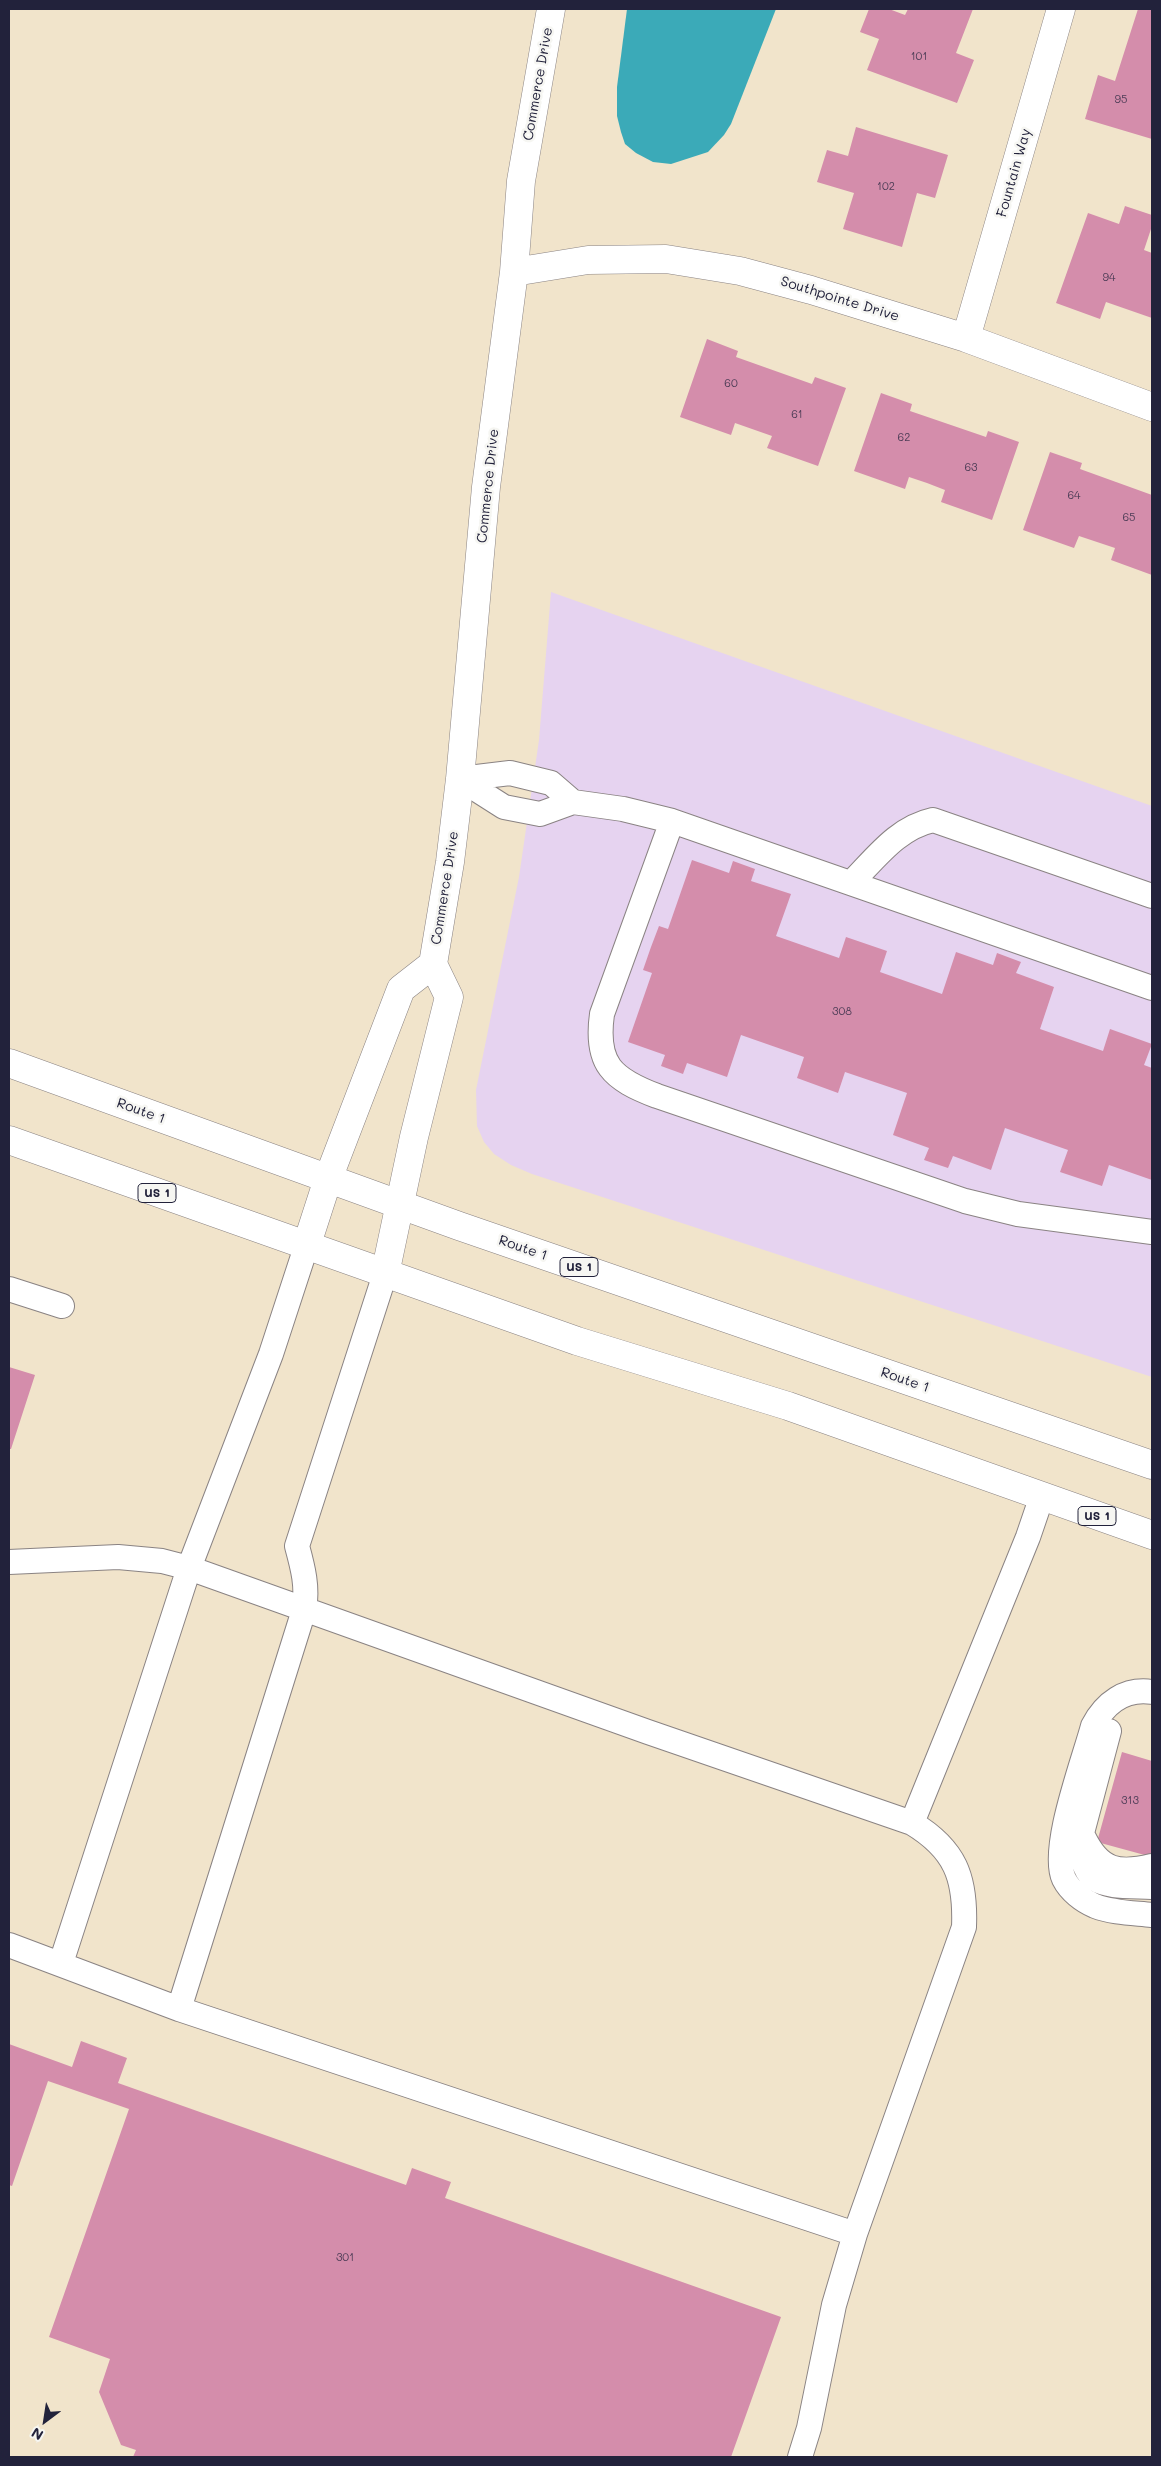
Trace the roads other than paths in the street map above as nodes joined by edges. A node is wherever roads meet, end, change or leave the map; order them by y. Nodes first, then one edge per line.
1 (551, 9) edge
2 (1061, 9) edge
3 (514, 272) junction
4 (966, 338) junction
5 (1152, 407) edge
6 (460, 779) junction
7 (574, 802) junction
8 (672, 821) junction
9 (851, 883) junction
10 (1152, 896) edge
11 (433, 964) junction
12 (1152, 988) edge
13 (9, 1062) edge
14 (9, 1140) edge
15 (328, 1179) junction
16 (401, 1204) junction
17 (1152, 1232) edge
18 (306, 1246) junction
19 (385, 1274) junction
20 (9, 1289) edge
21 (62, 1306) dead end
22 (1152, 1466) edge
23 (1042, 1496) junction
24 (1152, 1535) edge
25 (9, 1562) edge
26 (189, 1568) junction
27 (304, 1610) junction
28 (1151, 1691) edge
29 (912, 1823) junction
30 (1082, 1833) junction
31 (1152, 1866) edge
32 (1152, 1887) edge
33 (1152, 1915) edge
34 (9, 1945) edge
35 (60, 1963) junction
36 (179, 2009) junction
37 (855, 2234) junction
38 (800, 2457) edge

1 - 3 street, Commerce Drive
2 - 4 street, Fountain Way
3 - 4 street, Southpointe Drive
3 - 6 street, Commerce Drive
4 - 5 street, Southpointe Drive
6 - 7 lane
6 - 7 lane
6 - 11 street, Commerce Drive
7 - 8 lane
8 - 9 lane
8 - 17 lane
9 - 10 lane
9 - 12 lane
11 - 15 street, Commerce Drive
11 - 16 street, Commerce Drive
13 - 15 street, Route 1 / US 1
14 - 18 street, US 1
15 - 16 street, Route 1 / US 1
15 - 18 street, Commerce Drive
16 - 19 street, Commerce Drive
16 - 22 street, Route 1 / US 1
18 - 19 street, US 1
18 - 26 lane
19 - 23 street, US 1
19 - 27 lane
20 - 21 lane
23 - 24 street, US 1
23 - 29 lane
25 - 26 lane
26 - 27 lane
26 - 35 lane
27 - 29 lane
27 - 36 lane
28 - 30 lane
28 - 33 lane
29 - 37 lane
30 - 31 lane
30 - 32 lane
34 - 35 lane
35 - 36 lane
36 - 37 lane
37 - 38 lane

